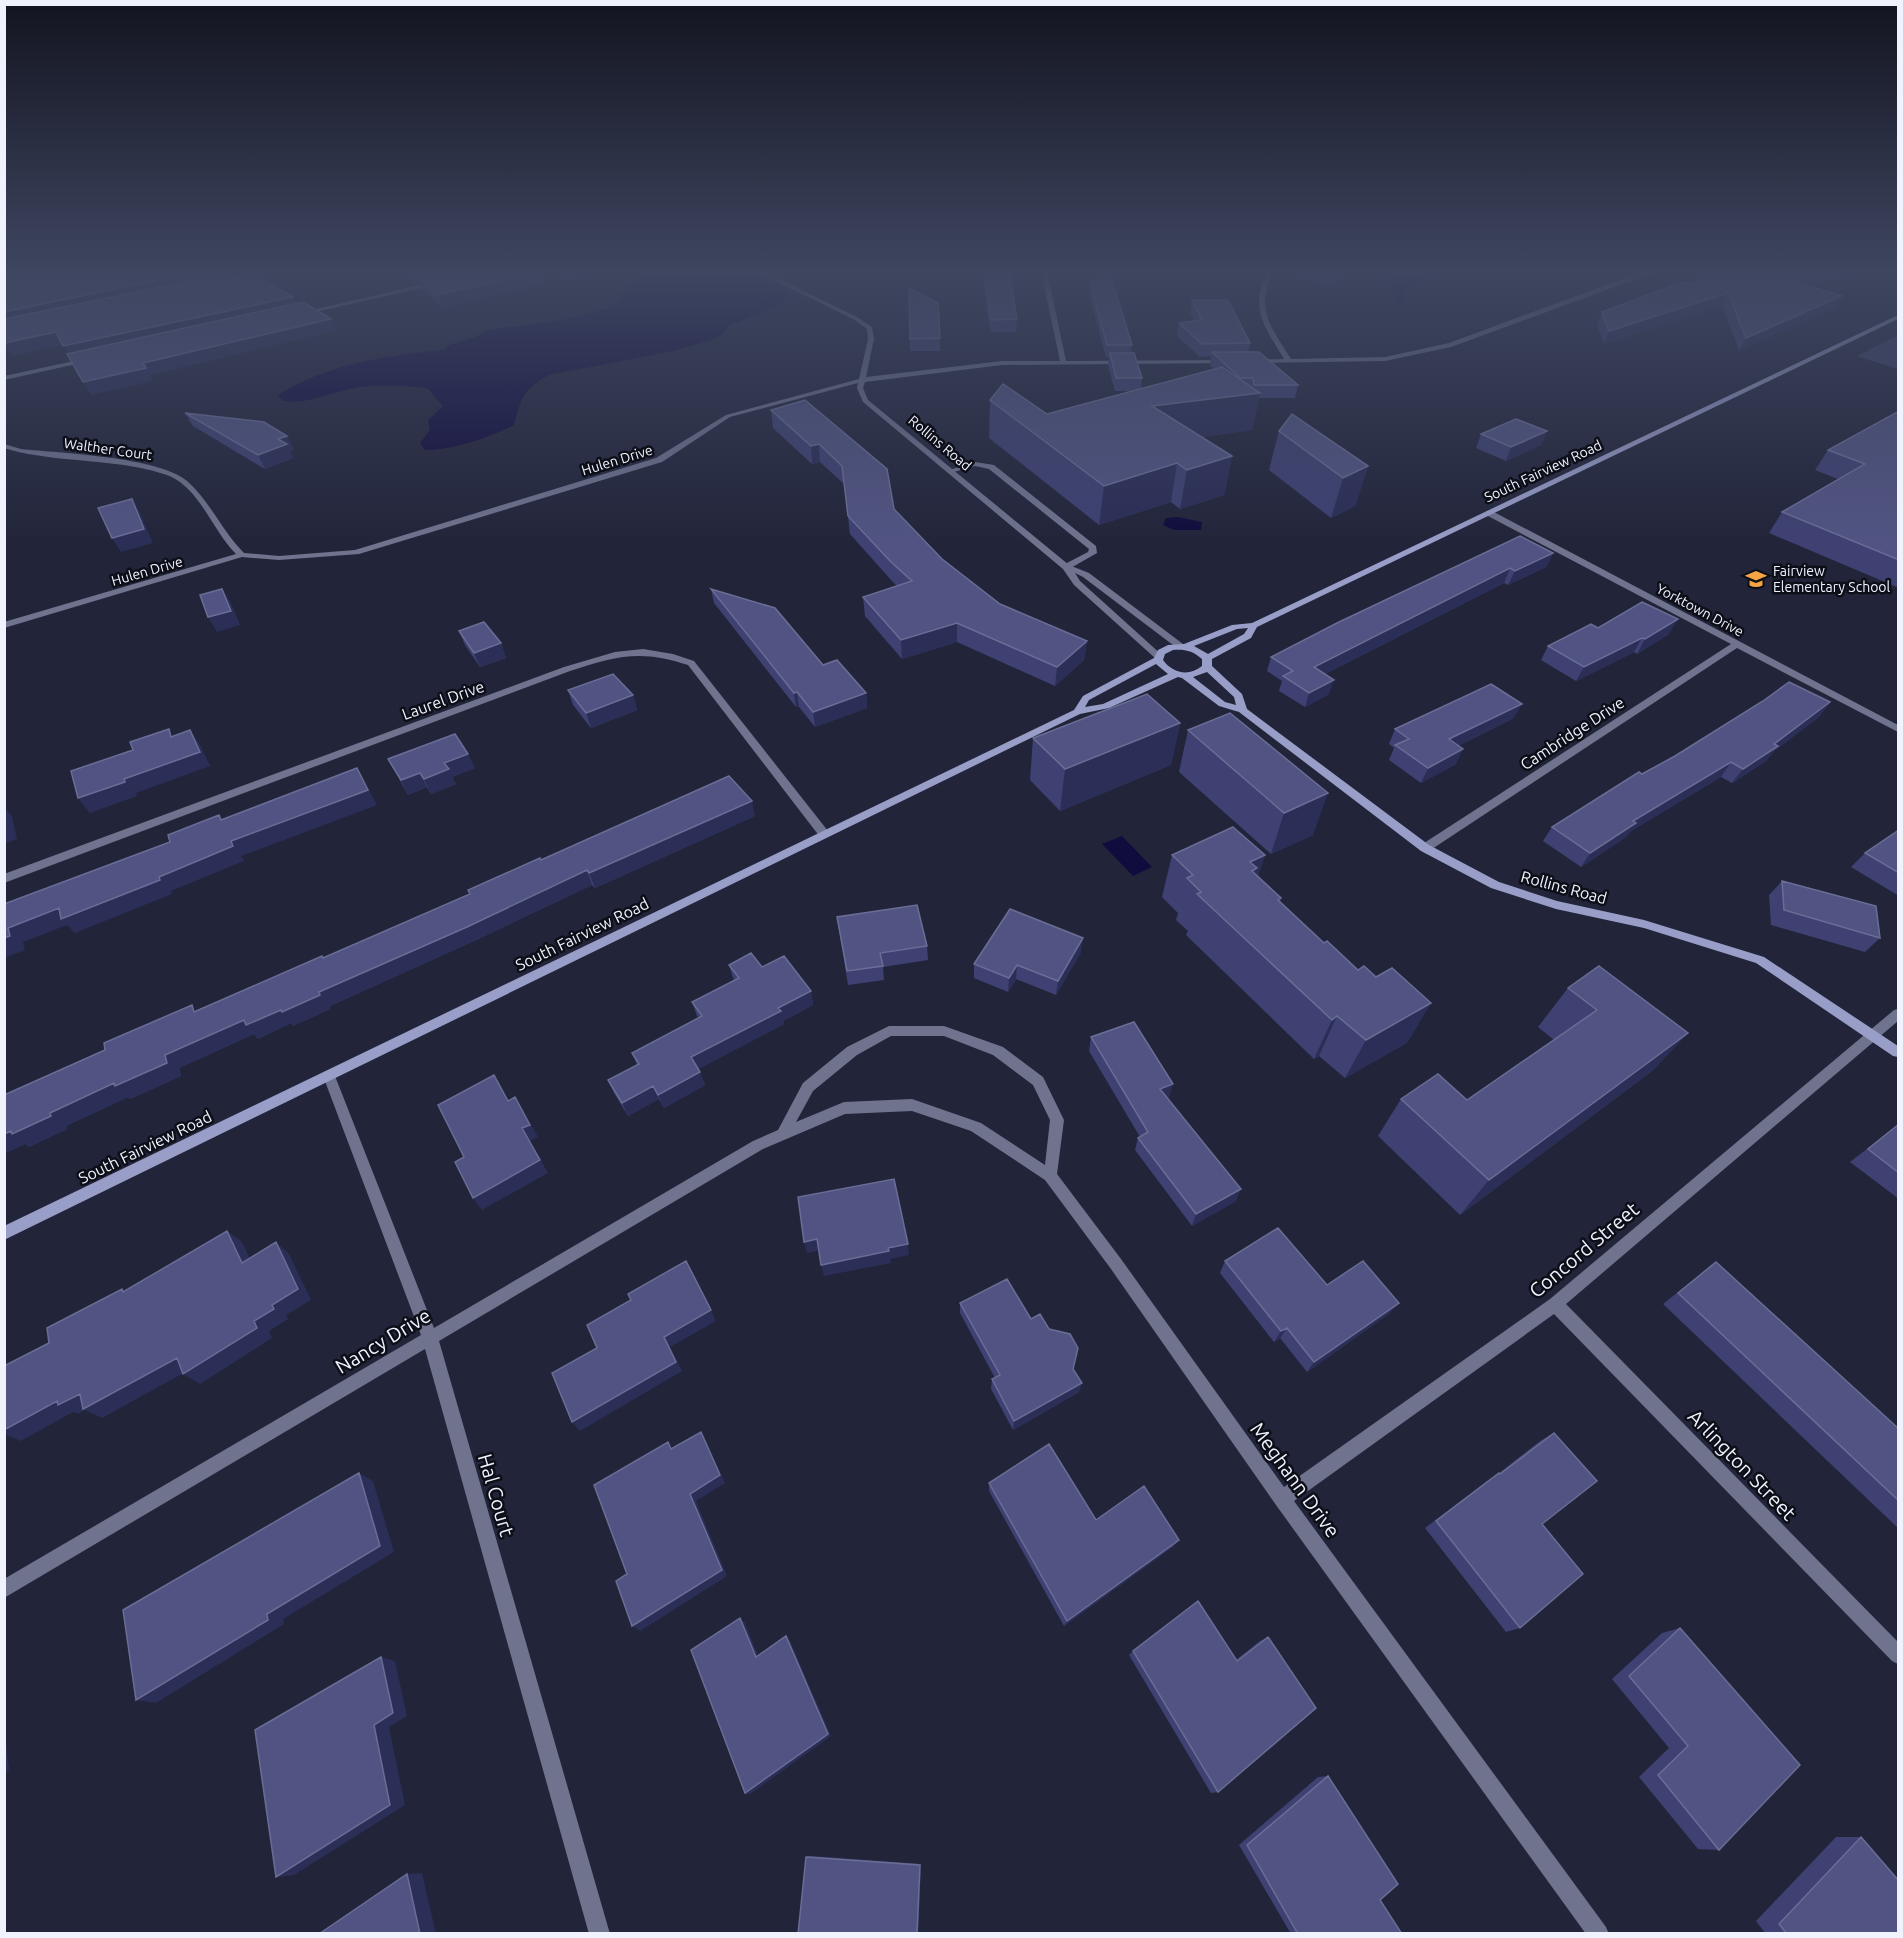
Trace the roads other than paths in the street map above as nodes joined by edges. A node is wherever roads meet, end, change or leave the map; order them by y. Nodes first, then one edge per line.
1 (81, 361) edge
2 (866, 361) edge
3 (1050, 361) edge
4 (1806, 361) edge
5 (4, 378) edge
6 (861, 380) junction
7 (4, 446) edge
8 (950, 471) junction
9 (1490, 513) junction
10 (242, 555) junction
11 (1066, 567) junction
12 (4, 625) edge
13 (1254, 625) junction
14 (1737, 644) junction
15 (1183, 646) junction
16 (1158, 658) junction
17 (1207, 663) junction
18 (1181, 675) junction
19 (1242, 710) junction
20 (1077, 712) junction
21 (1899, 729) edge
22 (824, 834) junction
23 (1425, 848) junction
24 (4, 879) edge
25 (1899, 1014) edge
26 (1874, 1035) junction
27 (1899, 1052) edge
28 (329, 1076) junction
29 (912, 1105) joint
30 (784, 1132) junction
31 (1050, 1176) junction
32 (4, 1233) edge
33 (1555, 1304) junction
34 (430, 1338) junction
35 (1282, 1498) junction
36 (4, 1588) edge
37 (1899, 1655) edge
38 (600, 1934) edge
39 (1599, 1934) edge

1 - 5 street
2 - 6 street
3 - 6 street, Hulen Drive
4 - 9 street, South Fairview Road
6 - 8 street, Rollins Road
6 - 10 street, Hulen Drive
7 - 10 street, Walther Court
8 - 11 street, Rollins Road
8 - 11 street
9 - 13 street, South Fairview Road
9 - 14 street, Yorktown Drive
10 - 12 street, Hulen Drive
11 - 15 street, Rollins Road
11 - 16 street, Rollins Road
13 - 15 street
13 - 17 street, South Fairview Road
14 - 21 street, Yorktown Drive
14 - 23 street, Cambridge Drive
15 - 16 street
15 - 17 street, Rollins Road
16 - 18 street, Rollins Road
16 - 20 street
17 - 18 street, South Fairview Road
17 - 19 street, Rollins Road
18 - 19 street, Rollins Road
18 - 20 street, South Fairview Road
19 - 23 street, Rollins Road
20 - 22 street, South Fairview Road
22 - 24 street, Laurel Drive
22 - 28 street, South Fairview Road
23 - 26 street, Rollins Road
25 - 26 street, Concord Street
26 - 27 street, Rollins Road
26 - 33 street, Concord Street
28 - 32 street, South Fairview Road
28 - 34 street, Hal Court
29 - 30 street, Nancy Drive
29 - 31 street, Meghann Drive
30 - 31 street
30 - 34 street, Nancy Drive
31 - 35 street, Meghann Drive
33 - 35 street, Concord Street
33 - 37 street, Arlington Street
34 - 36 street, Nancy Drive
34 - 38 street, Hal Court
35 - 39 street, Meghann Drive

